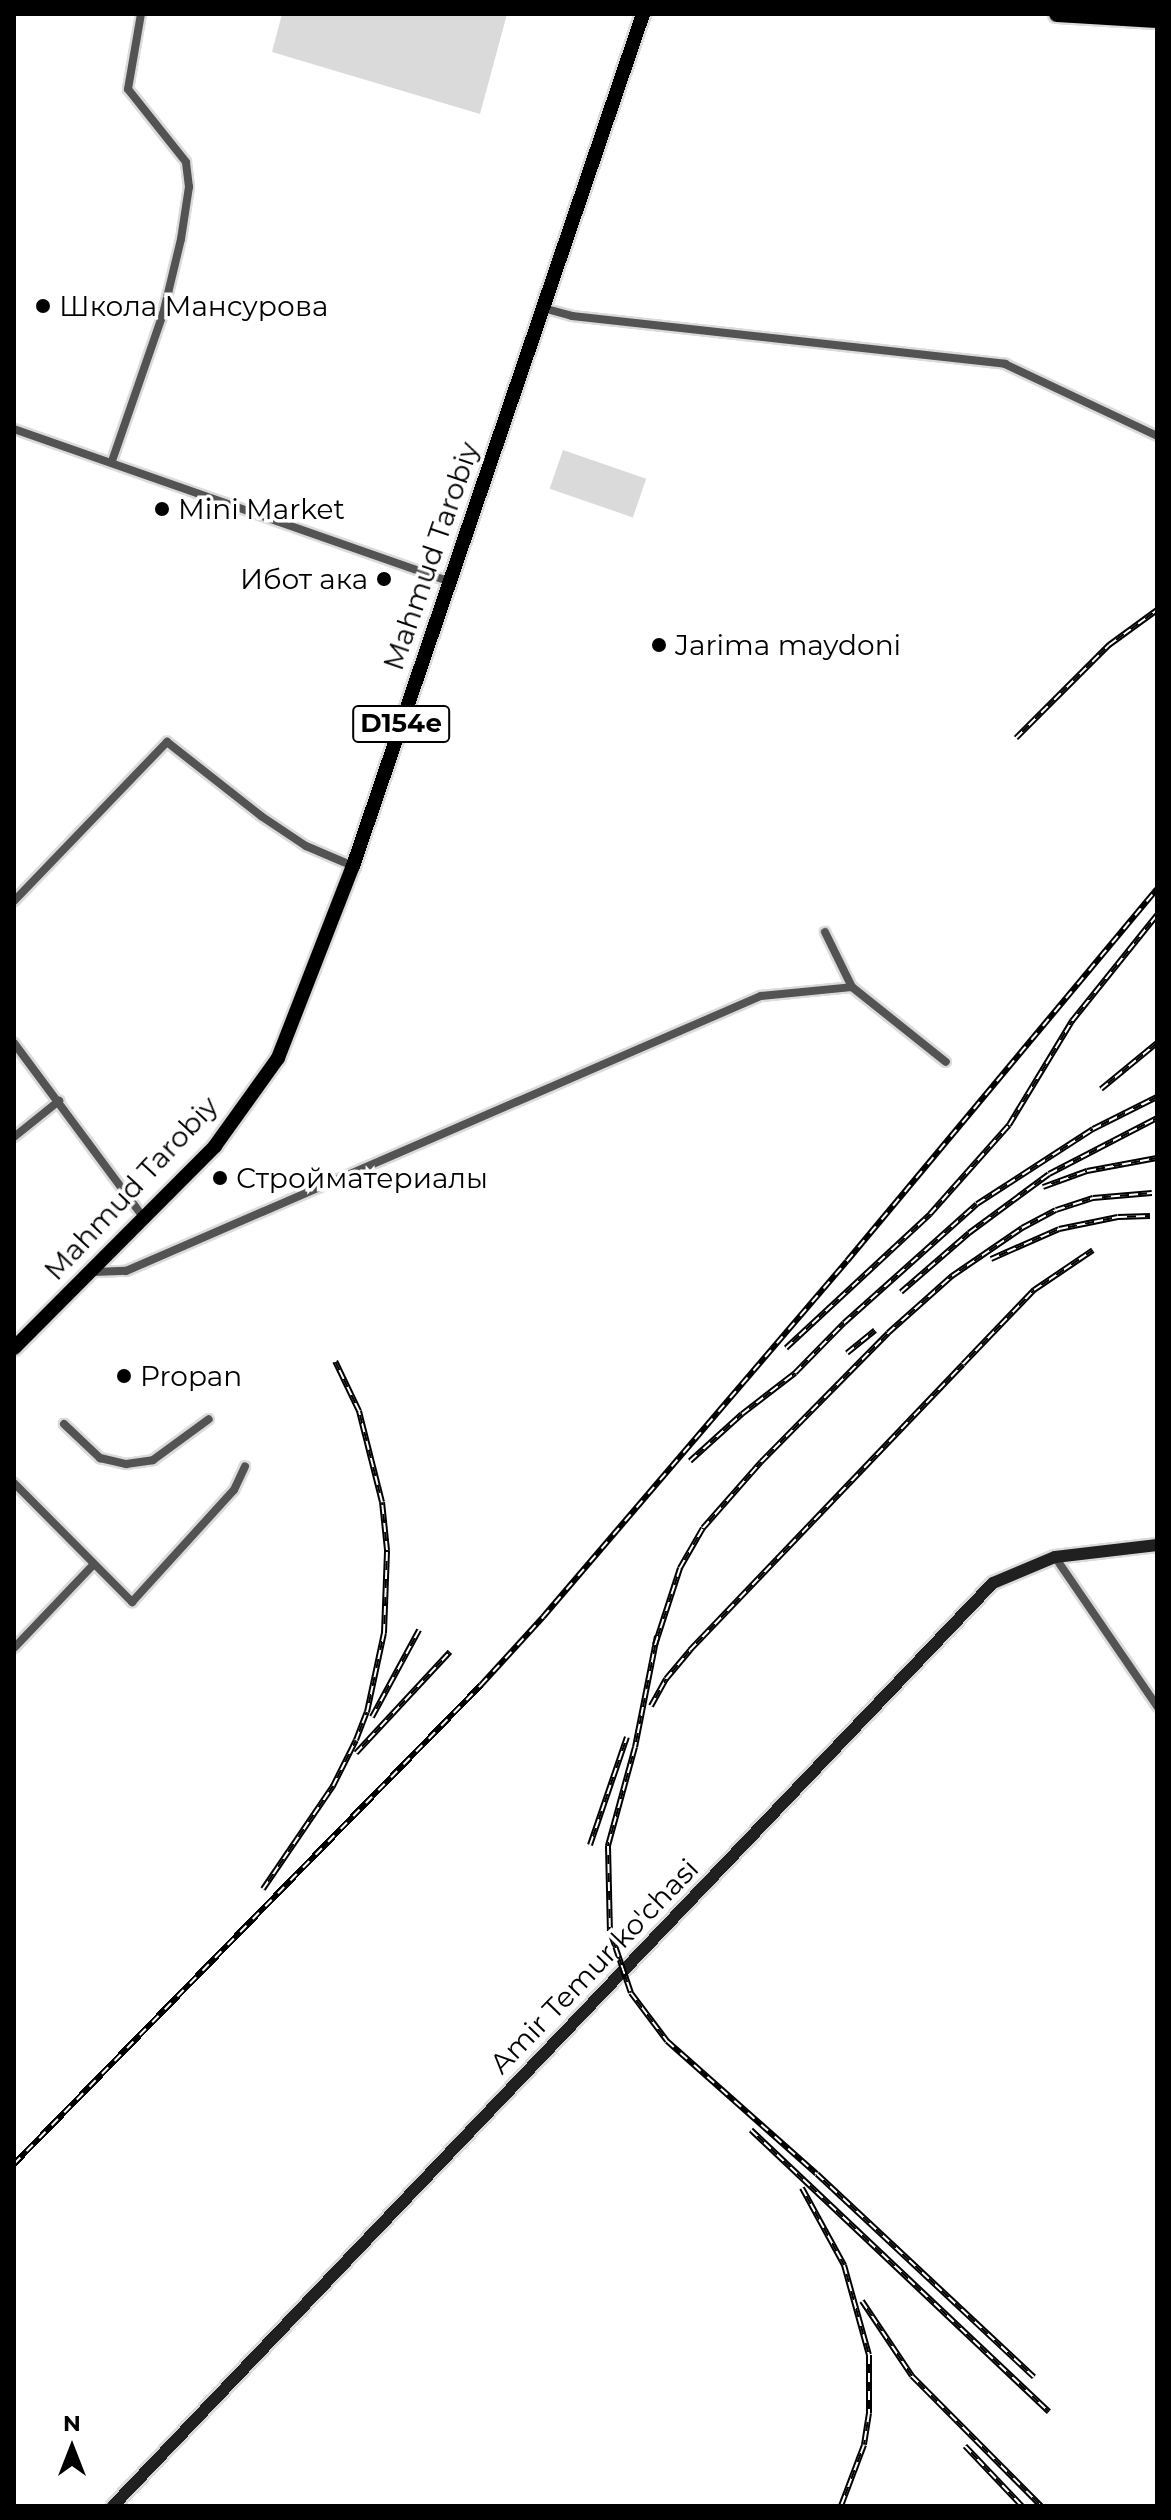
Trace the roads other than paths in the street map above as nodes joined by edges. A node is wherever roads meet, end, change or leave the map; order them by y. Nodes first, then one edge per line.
1 (141, 14) edge
2 (643, 14) edge
3 (1057, 14) edge
4 (1157, 20) edge
5 (543, 308) junction
6 (14, 429) edge
7 (1157, 436) edge
8 (112, 461) junction
9 (449, 581) junction
10 (353, 866) junction
11 (14, 901) edge
12 (825, 932) dead end
13 (852, 987) junction
14 (14, 1043) edge
15 (946, 1062) dead end
16 (59, 1101) junction
17 (14, 1137) edge
18 (144, 1219) junction
19 (93, 1272) junction
20 (14, 1348) edge
21 (209, 1419) dead end
22 (64, 1424) dead end
23 (245, 1466) dead end
24 (14, 1483) edge
25 (1157, 1545) edge
26 (1055, 1557) junction
27 (93, 1565) junction
28 (14, 1648) edge
29 (1157, 1706) edge
30 (113, 2506) edge

1 - 8 street
2 - 5 main road, Mahmud Tarobiy / D154e
3 - 4 highway
5 - 7 street
5 - 9 main road, Mahmud Tarobiy / D154e
6 - 8 street
8 - 9 street
9 - 10 main road, Mahmud Tarobiy / D154e
10 - 11 street
10 - 18 main road, Mahmud Tarobiy / D154e
12 - 13 street
13 - 15 street
13 - 19 street
14 - 16 street
16 - 17 street
16 - 18 street
18 - 19 main road, Mahmud Tarobiy / D154e
19 - 20 main road, Mahmud Tarobiy / D154e
21 - 22 street
23 - 27 street
24 - 27 street
25 - 26 street, Amir Temur ko'chasi
26 - 29 street
26 - 30 street, Amir Temur ko'chasi
27 - 28 street

